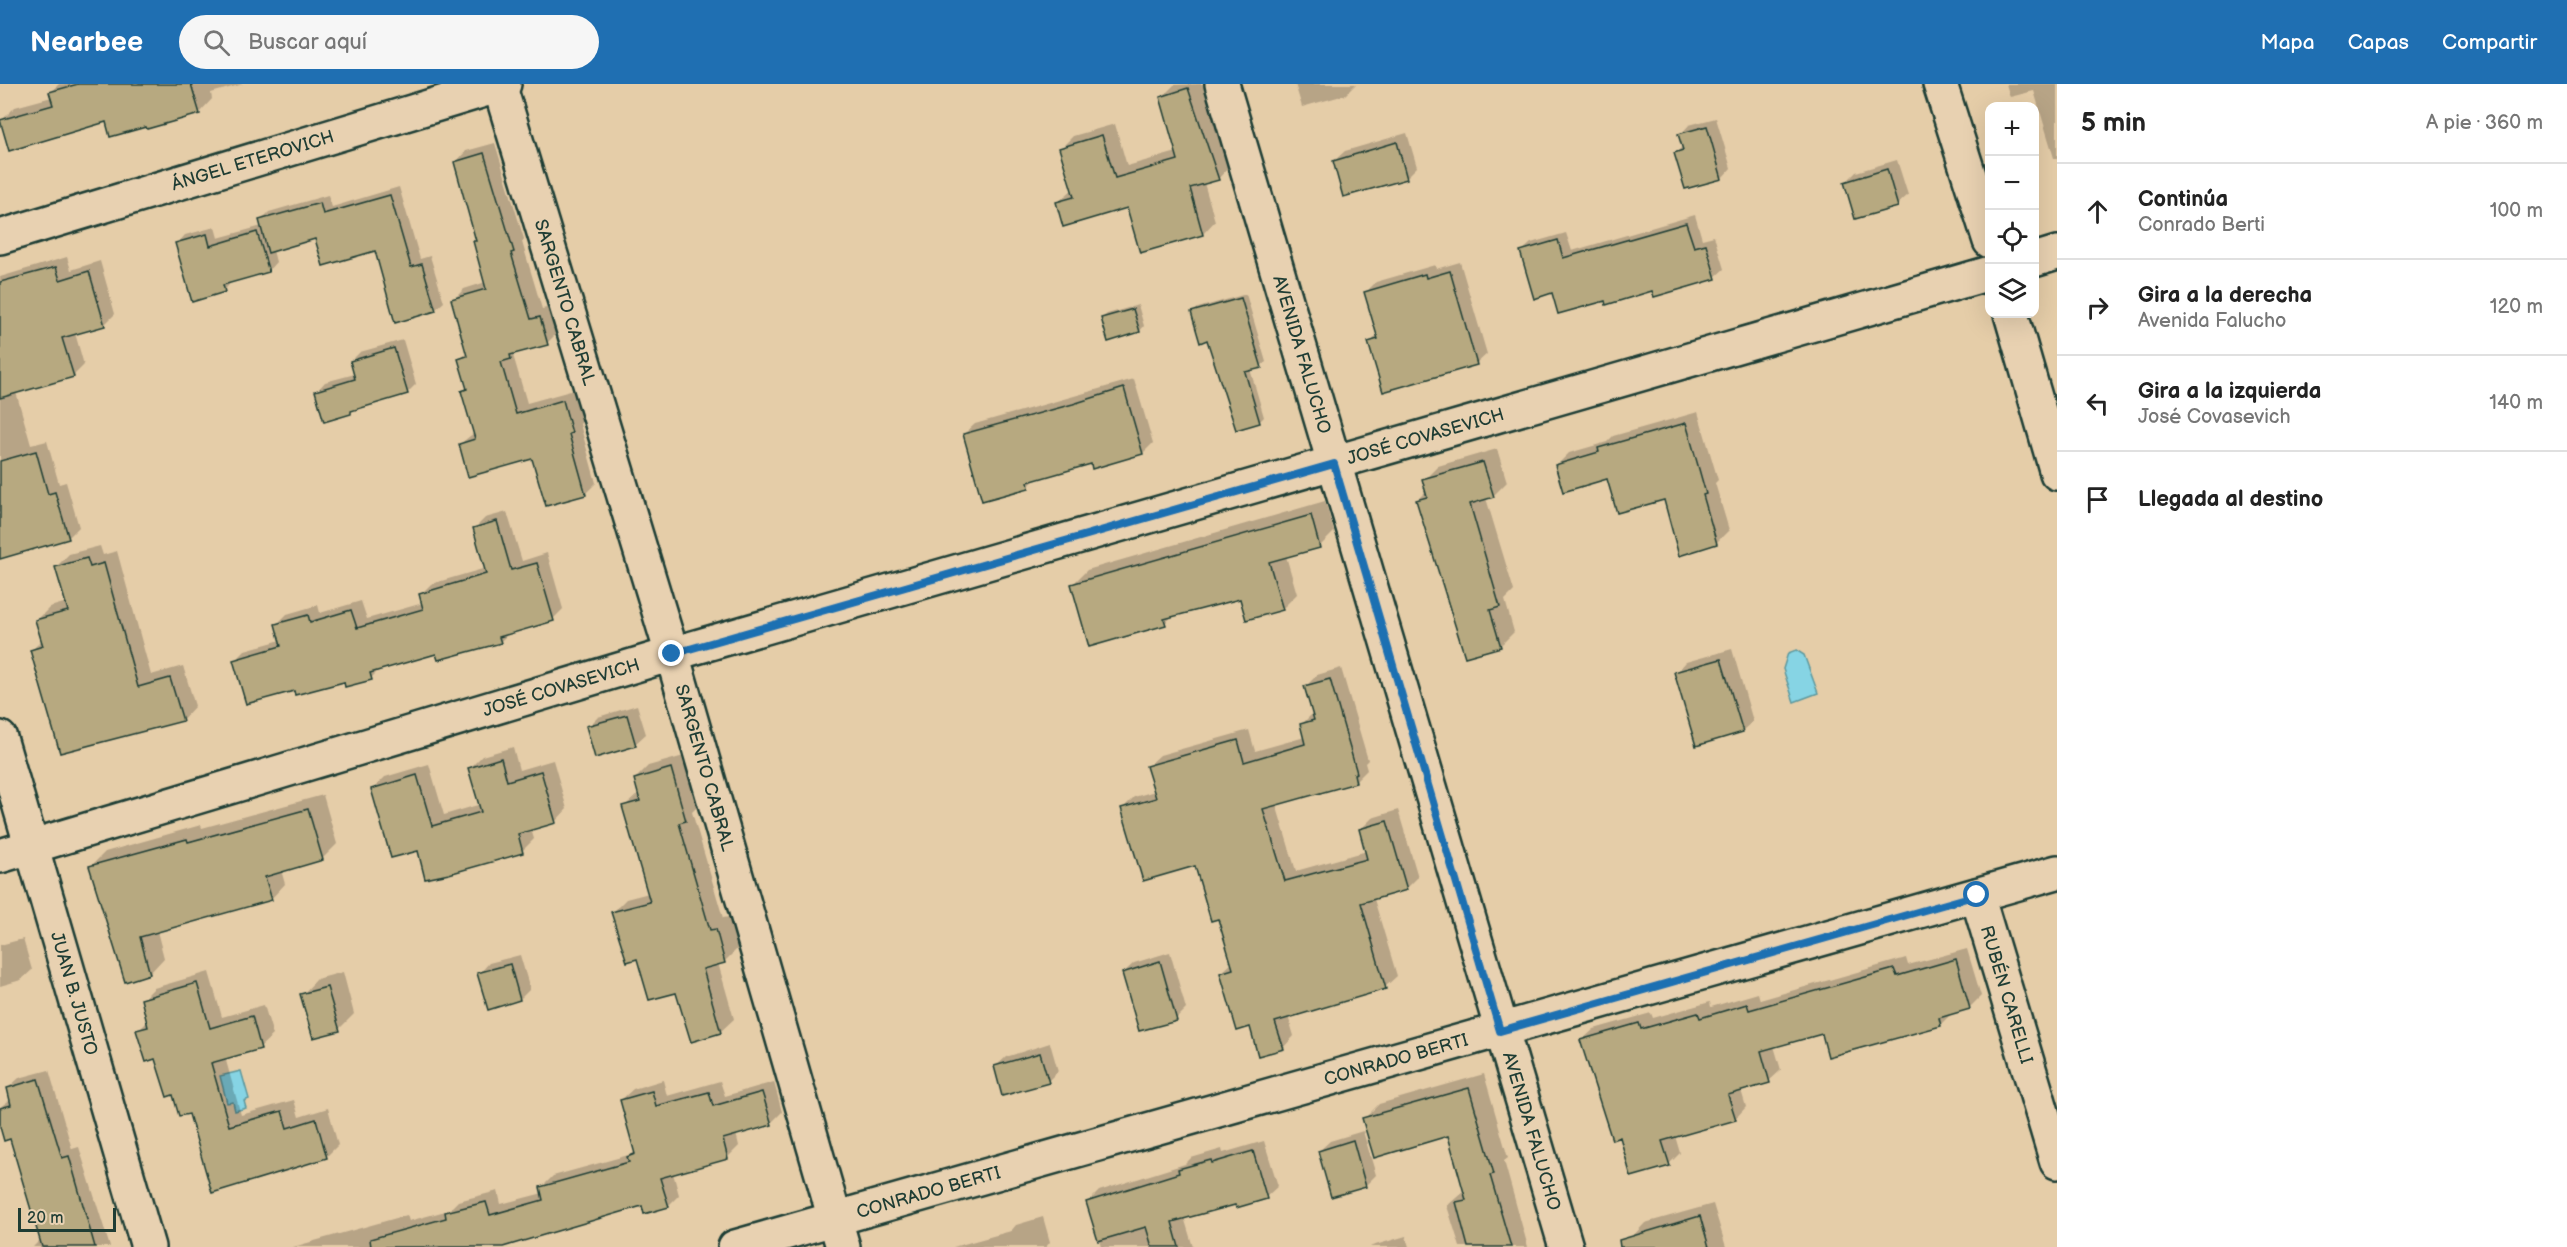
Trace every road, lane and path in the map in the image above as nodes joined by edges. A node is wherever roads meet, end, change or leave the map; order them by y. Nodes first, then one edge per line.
1 (501, 84) edge
2 (1222, 84) edge
3 (1940, 84) edge
4 (1985, 228) edge
5 (0, 237) edge
6 (2057, 253) edge
7 (2039, 258) edge
8 (1985, 274) edge
9 (2012, 318) edge
10 (1334, 464) junction
11 (2057, 473) edge
12 (672, 654) junction
13 (0, 738) edge
14 (32, 847) junction
15 (0, 856) edge
16 (2057, 872) edge
17 (1977, 895) junction
18 (1500, 1031) junction
19 (2057, 1162) edge
20 (839, 1233) edge
21 (148, 1247) edge
22 (735, 1247) edge
23 (1566, 1247) edge

1 - 5 street, ÁNGEL ETEROVICH
1 - 12 street, SARGENTO CABRAL
2 - 10 street, AVENIDA FALUCHO
3 - 4 street
6 - 7 street
8 - 10 street, JOSÉ COVASEVICH
9 - 11 street
10 - 12 street, JOSÉ COVASEVICH
10 - 18 street, AVENIDA FALUCHO
12 - 14 street, JOSÉ COVASEVICH
12 - 20 street, SARGENTO CABRAL
13 - 14 street, JUAN B. JUSTO
14 - 15 street, JOSÉ COVASEVICH
14 - 21 street, JUAN B. JUSTO
16 - 17 street, CONRADO BERTI
17 - 18 street, CONRADO BERTI
17 - 19 street, RUBÉN CARELLI
18 - 20 street, CONRADO BERTI
18 - 23 street, AVENIDA FALUCHO
20 - 22 street, CONRADO BERTI

